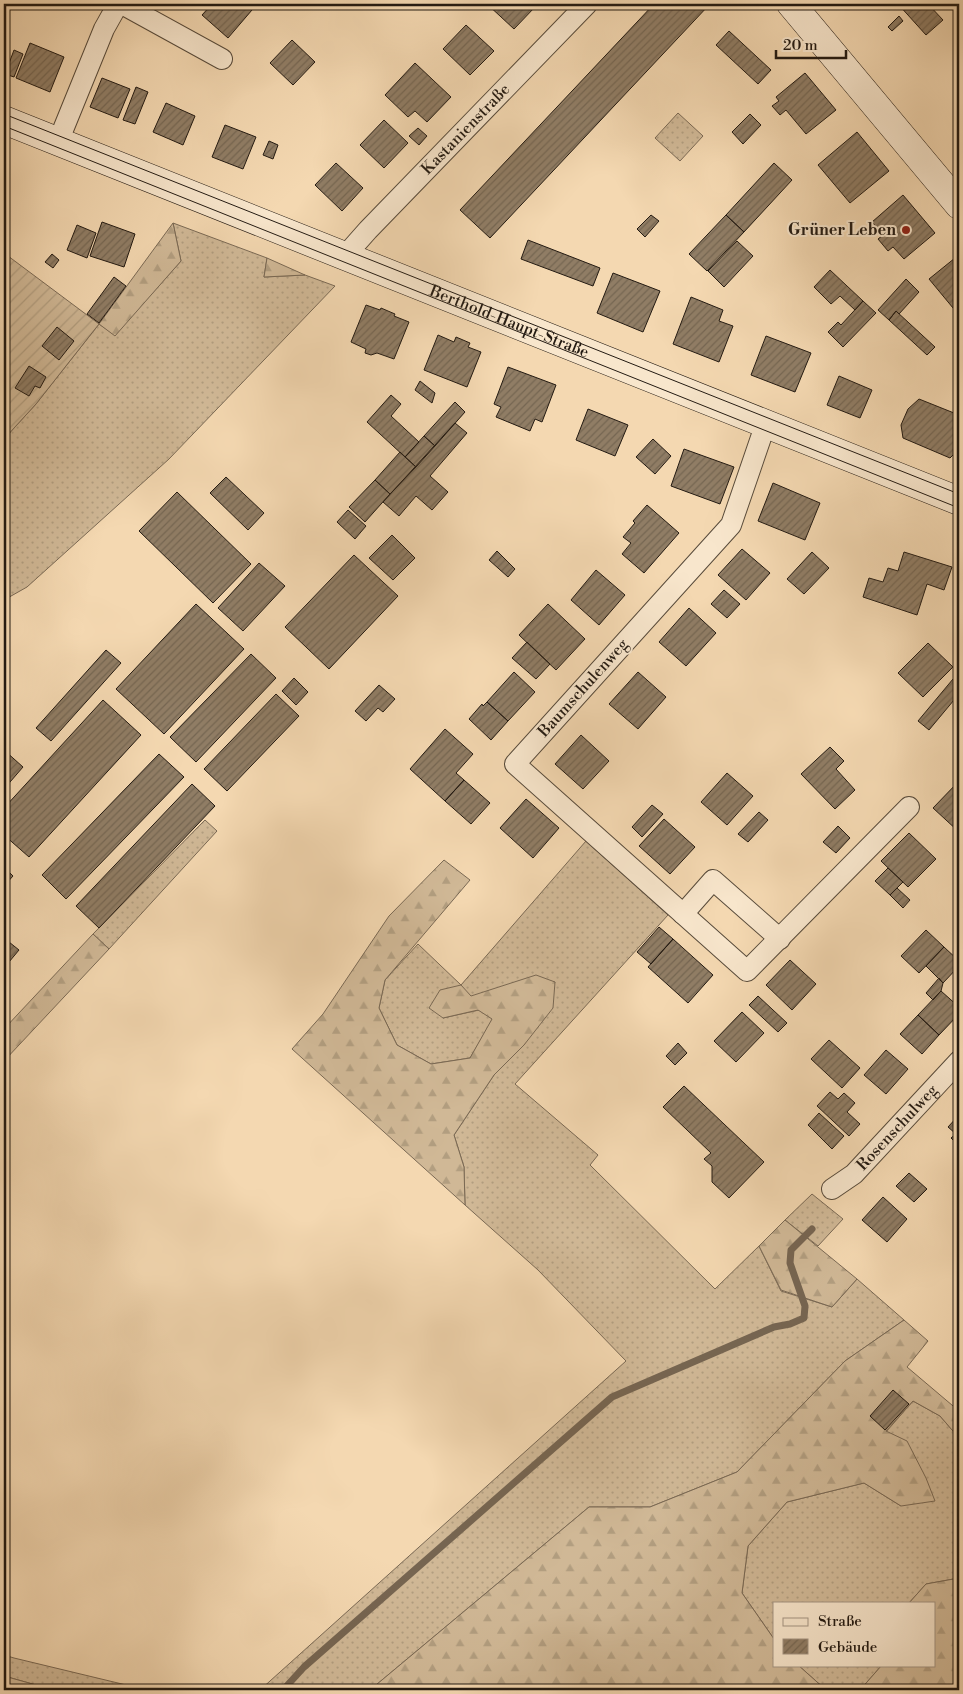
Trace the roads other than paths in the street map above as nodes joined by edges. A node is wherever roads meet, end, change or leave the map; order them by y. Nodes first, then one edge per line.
1 (118, 4) edge
2 (122, 4) edge
3 (587, 4) edge
4 (792, 4) edge
5 (222, 59) dead end
6 (4, 120) edge
7 (58, 142) junction
8 (959, 204) edge
9 (345, 256) junction
10 (766, 423) junction
11 (959, 501) edge
12 (909, 807) dead end
13 (683, 914) junction
14 (780, 939) junction
15 (959, 1061) edge
16 (832, 1189) dead end

1 - 7 street
2 - 5 street
3 - 9 street, Kastanienstraße
4 - 8 street
6 - 7 street, Berthold-Haupt-Straße
7 - 9 street, Berthold-Haupt-Straße
9 - 10 street, Berthold-Haupt-Straße
10 - 11 street, Berthold-Haupt-Straße
10 - 13 street, Baumschulenweg
12 - 14 street, Baumschulenweg
13 - 14 street, Baumschulenweg
13 - 14 street
15 - 16 street, Rosenschulweg

